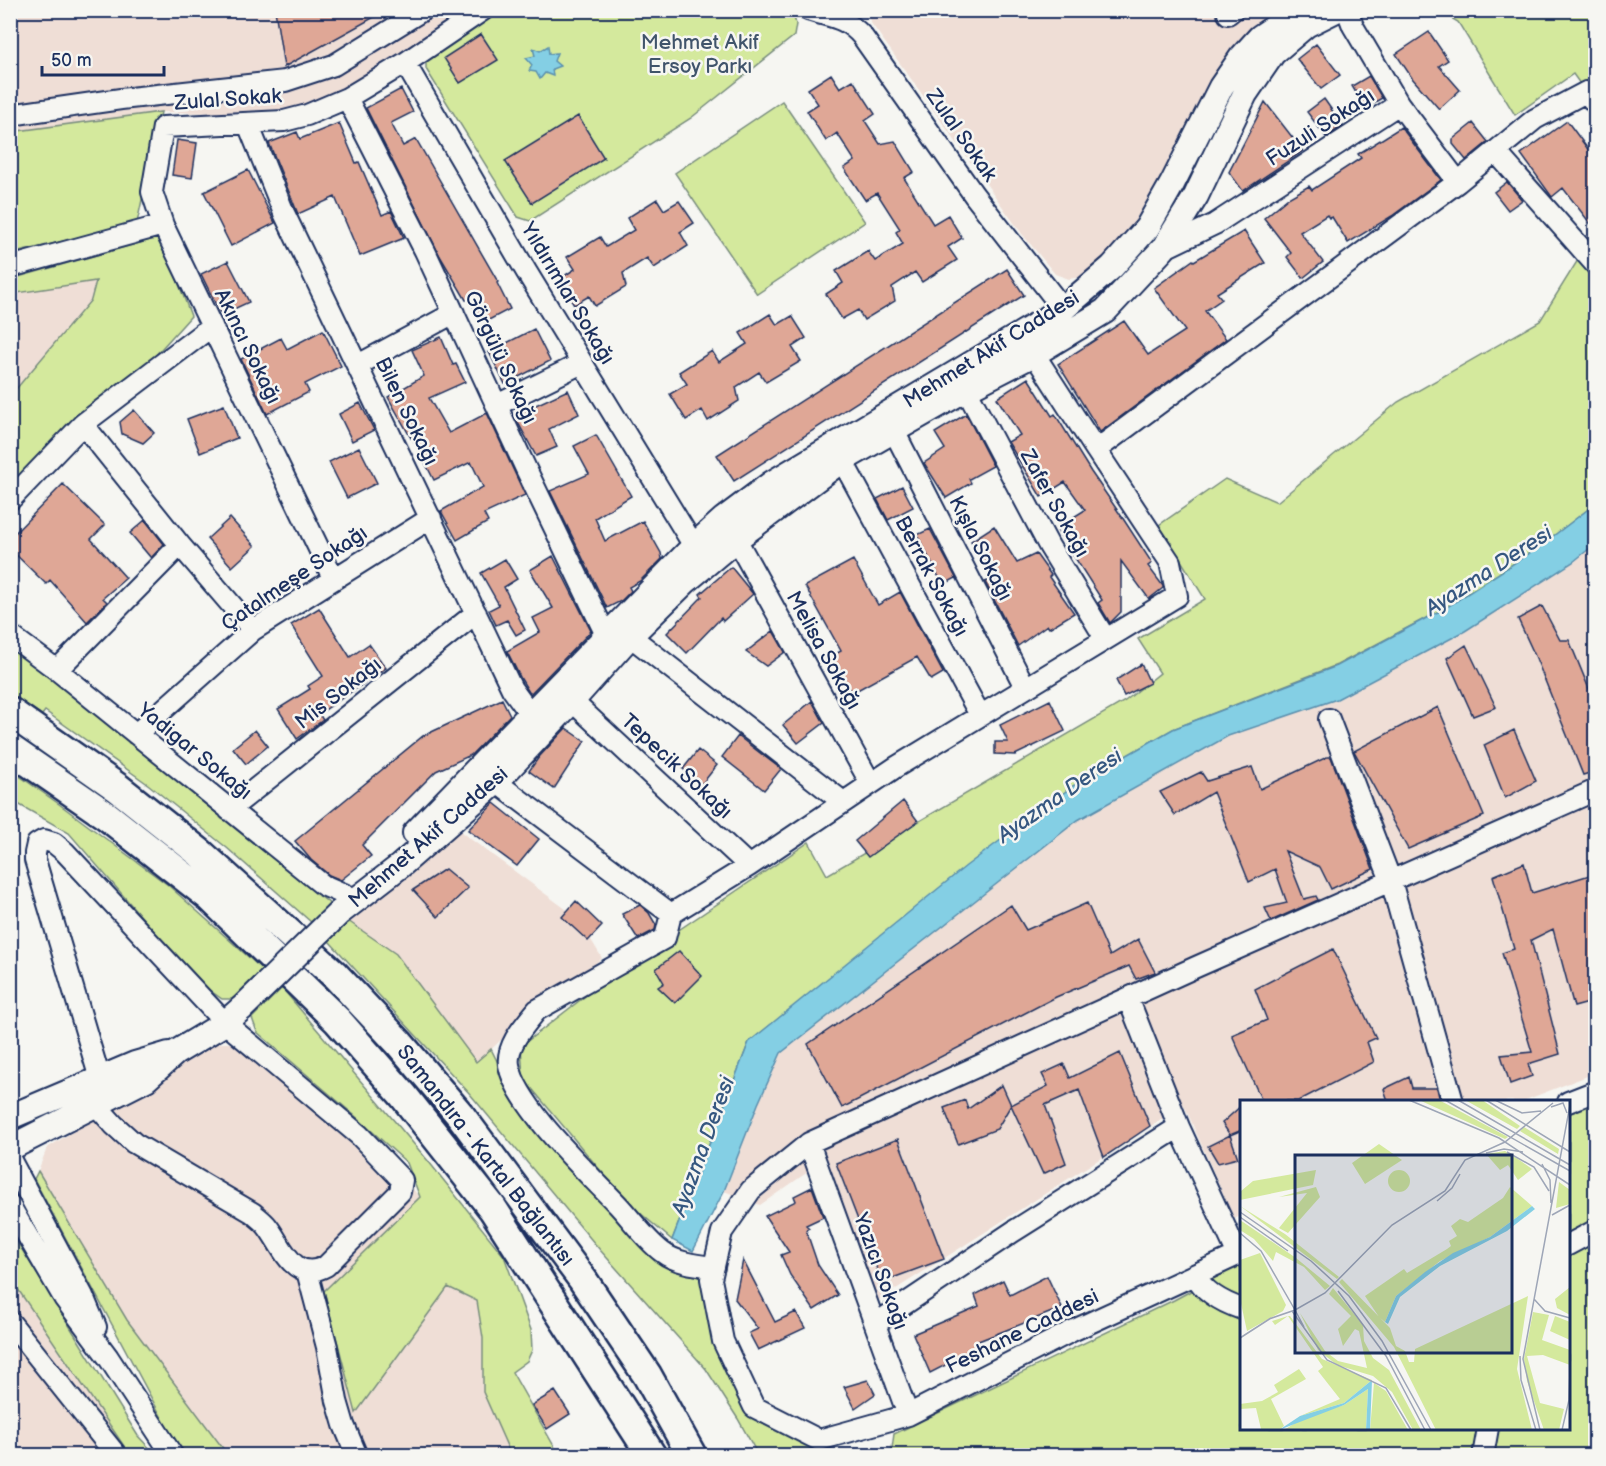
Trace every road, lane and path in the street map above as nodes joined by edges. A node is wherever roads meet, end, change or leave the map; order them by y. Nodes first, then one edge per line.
1 (423, 10) edge
2 (483, 10) edge
3 (808, 10) edge
4 (1300, 10) edge
5 (1335, 10) edge
6 (1347, 10) edge
7 (846, 15) edge
8 (1267, 45) junction
9 (405, 63) junction
10 (347, 98) junction
11 (1400, 104) junction
12 (1596, 104) edge
13 (10, 115) edge
14 (248, 124) junction
15 (163, 127) joint
16 (1496, 152) junction
17 (1458, 182) junction
18 (1196, 196) junction
19 (1215, 224) junction
20 (163, 225) junction
21 (1163, 249) junction
22 (1596, 265) edge
23 (10, 267) edge
24 (1063, 309) junction
25 (454, 313) junction
26 (212, 326) junction
27 (998, 346) junction
28 (1034, 354) junction
29 (582, 363) junction
30 (358, 365) junction
31 (966, 389) junction
32 (497, 405) junction
33 (82, 424) junction
34 (886, 425) junction
35 (1096, 450) junction
36 (842, 460) junction
37 (10, 500) edge
38 (431, 518) junction
39 (736, 539) junction
40 (180, 545) junction
41 (694, 546) junction
42 (333, 578) junction
43 (476, 614) junction
44 (253, 630) junction
45 (10, 635) edge
46 (619, 637) junction
47 (1105, 638) junction
48 (57, 670) junction
49 (1025, 687) junction
50 (573, 701) junction
51 (10, 712) edge
52 (531, 715) junction
53 (980, 715) junction
54 (1329, 718) dead end
55 (136, 734) junction
56 (10, 749) edge
57 (495, 782) junction
58 (871, 784) junction
59 (1596, 790) edge
60 (843, 802) junction
61 (230, 810) junction
62 (749, 866) junction
63 (1391, 881) junction
64 (346, 905) junction
65 (671, 914) junction
66 (1128, 998) junction
67 (234, 1015) junction
68 (175, 1053) junction
69 (100, 1078) junction
70 (1596, 1091) edge
71 (1453, 1100) edge
72 (1570, 1102) edge
73 (96, 1104) junction
74 (10, 1117) edge
75 (1179, 1127) junction
76 (809, 1143) junction
77 (10, 1148) edge
78 (10, 1159) edge
79 (10, 1206) edge
80 (1596, 1230) edge
81 (1570, 1244) edge
82 (1240, 1254) edge
83 (714, 1267) junction
84 (307, 1271) junction
85 (1195, 1275) junction
86 (1240, 1308) edge
87 (10, 1322) edge
88 (875, 1324) junction
89 (108, 1357) junction
90 (908, 1415) junction
91 (1488, 1430) edge
92 (117, 1455) edge
93 (173, 1455) edge
94 (357, 1455) edge
95 (652, 1455) edge
96 (692, 1455) edge
97 (1483, 1455) edge

1 - 13 street
2 - 9 street, Zulal Sokak
3 - 7 street, Zulal Sokak
4 - 8 main road, Mehmet Akif Caddesi
5 - 8 main road, Mehmet Akif Caddesi
6 - 11 street
7 - 24 street, Zulal Sokak
8 - 18 main road, Mehmet Akif Caddesi
8 - 24 main road, Mehmet Akif Caddesi
9 - 10 street, Zulal Sokak
9 - 29 street, Yıldırımlar Sokağı
10 - 14 street, Zulal Sokak
10 - 25 street, Görgülü Sokağı
11 - 17 street, Fuzuli Sokağı
11 - 19 street, Fuzuli Sokağı
12 - 16 street
14 - 15 street, Zulal Sokak
14 - 30 street, Bilen Sokağı
15 - 20 street, Akıncı Sokağı
16 - 17 street
16 - 22 street
17 - 35 street
18 - 19 street
18 - 21 main road, Mehmet Akif Caddesi
19 - 21 street, Fuzuli Sokağı
20 - 23 street
20 - 26 street, Akıncı Sokağı
21 - 28 main road, Mehmet Akif Caddesi
24 - 27 main road, Mehmet Akif Caddesi
25 - 30 street
25 - 32 street, Görgülü Sokağı
26 - 33 street
26 - 42 street, Akıncı Sokağı
27 - 28 main road
27 - 34 main road, Mehmet Akif Caddesi
28 - 31 main road, Mehmet Akif Caddesi
28 - 35 street
29 - 32 street
29 - 41 street, Yıldırımlar Sokağı
30 - 38 street, Bilen Sokağı
31 - 34 main road, Mehmet Akif Caddesi
31 - 47 street, Zafer Sokağı
32 - 46 street, Görgülü Sokağı
33 - 37 street
33 - 40 street
34 - 36 main road, Mehmet Akif Caddesi
34 - 41 main road, Mehmet Akif Caddesi
34 - 49 street, Kışla Sokağı
35 - 47 street
36 - 39 main road, Mehmet Akif Caddesi
36 - 53 street, Berrak Sokağı
38 - 42 street, Çatalmeşe Sokağı
38 - 43 street, Bilen Sokağı
39 - 46 main road, Mehmet Akif Caddesi
39 - 58 street, Melisa Sokağı
40 - 44 street
40 - 48 street
41 - 46 main road, Mehmet Akif Caddesi
42 - 44 street, Çatalmeşe Sokağı
43 - 52 street, Bilen Sokağı
43 - 61 street, Mis Sokağı
44 - 55 street, Çatalmeşe Sokağı
45 - 48 street, Yadigar Sokağı
46 - 50 main road, Mehmet Akif Caddesi
46 - 52 main road, Mehmet Akif Caddesi
46 - 60 street
47 - 49 street
48 - 55 street, Yadigar Sokağı
49 - 53 street
50 - 57 main road, Mehmet Akif Caddesi
50 - 62 street, Tepecik Sokağı
51 - 96 highway, Samandıra - Kartal Bağlantısı
52 - 64 main road, Mehmet Akif Caddesi
53 - 58 street
54 - 63 street
55 - 61 street, Yadigar Sokağı
56 - 95 highway, Samandıra - Kartal Bağlantısı
57 - 64 main road, Mehmet Akif Caddesi
57 - 65 street
58 - 60 street
59 - 63 street
60 - 62 street
61 - 64 street, Yadigar Sokağı
62 - 65 street
63 - 66 street
63 - 71 street
64 - 67 main road, bridge
65 - 83 street
66 - 75 street
66 - 76 street
67 - 68 main road
67 - 69 street
67 - 84 street
68 - 69 main road
68 - 73 main road
69 - 74 main road
70 - 72 street
73 - 77 main road
73 - 84 street
75 - 82 street
75 - 88 street
76 - 83 street
76 - 88 street, Yazıcı Sokağı
78 - 89 street
79 - 89 street
80 - 81 street
82 - 85 street, Feshane Caddesi
83 - 90 street, Feshane Caddesi
84 - 94 street
85 - 86 street
85 - 90 street, Feshane Caddesi
87 - 92 street
88 - 90 street, Yazıcı Sokağı
89 - 93 street
91 - 97 street

